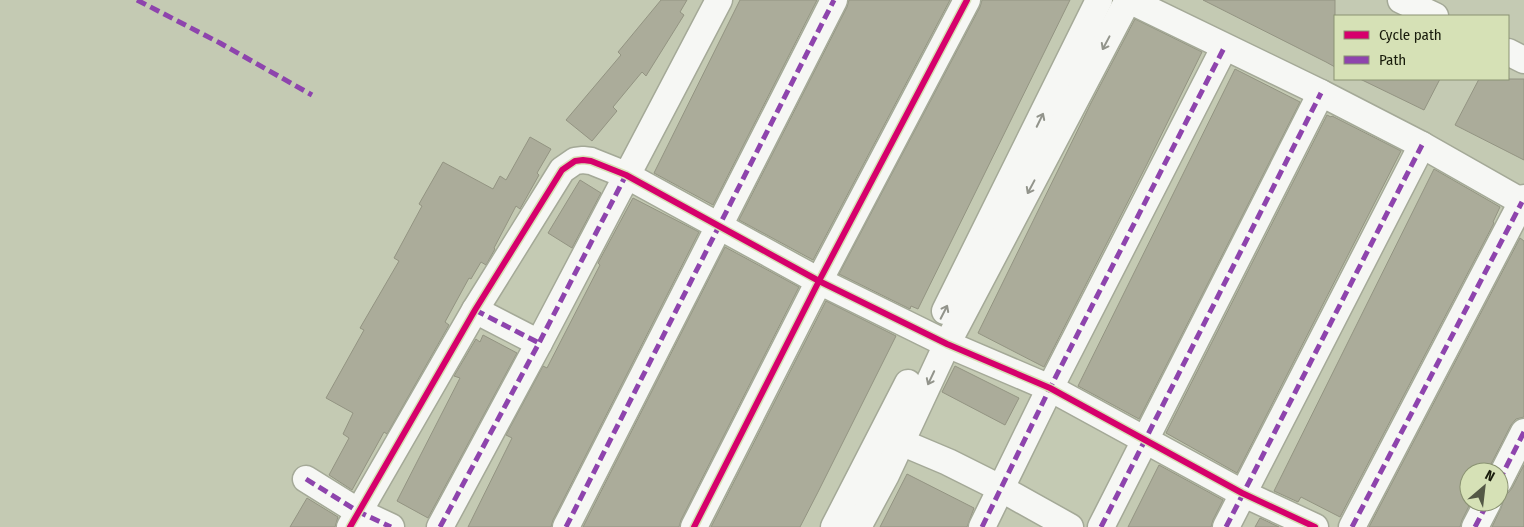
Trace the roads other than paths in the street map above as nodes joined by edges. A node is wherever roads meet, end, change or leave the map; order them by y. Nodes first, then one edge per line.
1 (719, 0) edge
2 (834, 0) edge
3 (967, 0) edge
4 (1099, 0) edge
5 (1128, 0) edge
6 (1401, 0) edge
7 (1433, 15) edge
8 (1224, 48) junction
9 (1509, 52) edge
10 (1524, 60) edge
11 (1321, 93) junction
12 (1422, 146) junction
13 (1034, 158) junction
14 (626, 175) junction
15 (1523, 201) edge
16 (719, 225) junction
17 (818, 281) junction
18 (475, 310) junction
19 (940, 339) junction
20 (539, 343) junction
21 (1050, 388) junction
22 (891, 438) junction
23 (1522, 438) edge
24 (1146, 440) junction
25 (1509, 462) edge
26 (876, 469) junction
27 (306, 479) dead end
28 (1000, 488) junction
29 (1242, 493) junction
30 (1483, 512) edge
31 (354, 519) edge
32 (391, 527) edge
33 (440, 527) edge
34 (566, 527) edge
35 (694, 527) edge
36 (834, 527) edge
37 (858, 527) edge
38 (982, 527) edge
39 (1070, 527) edge
40 (1101, 527) edge
41 (1226, 527) edge
42 (1315, 527) edge
43 (1352, 527) edge
44 (1475, 527) edge

1 - 14 street
2 - 16 street
3 - 17 street
13 -> 4 street
5 - 8 street
5 -> 13 street
6 - 7 street
8 - 11 street
8 - 21 street
9 - 10 street
11 - 12 street
11 - 24 street
12 - 15 street
12 - 29 street
13 - 19 street
14 - 16 street
14 - 18 street
14 - 20 street
15 - 43 street
16 - 17 street
16 - 34 street
17 - 19 street
17 - 35 street
18 - 20 street
18 - 31 street
19 - 21 street
19 - 22 street
20 - 33 street
21 - 24 street
21 - 28 street
22 - 26 street
22 - 28 street
23 - 25 street
24 - 29 street
24 - 40 street
26 - 36 street
26 - 37 street
27 - 31 street
28 - 38 street
28 - 39 street
29 - 41 street
29 - 42 street
30 - 44 street
31 - 32 street

